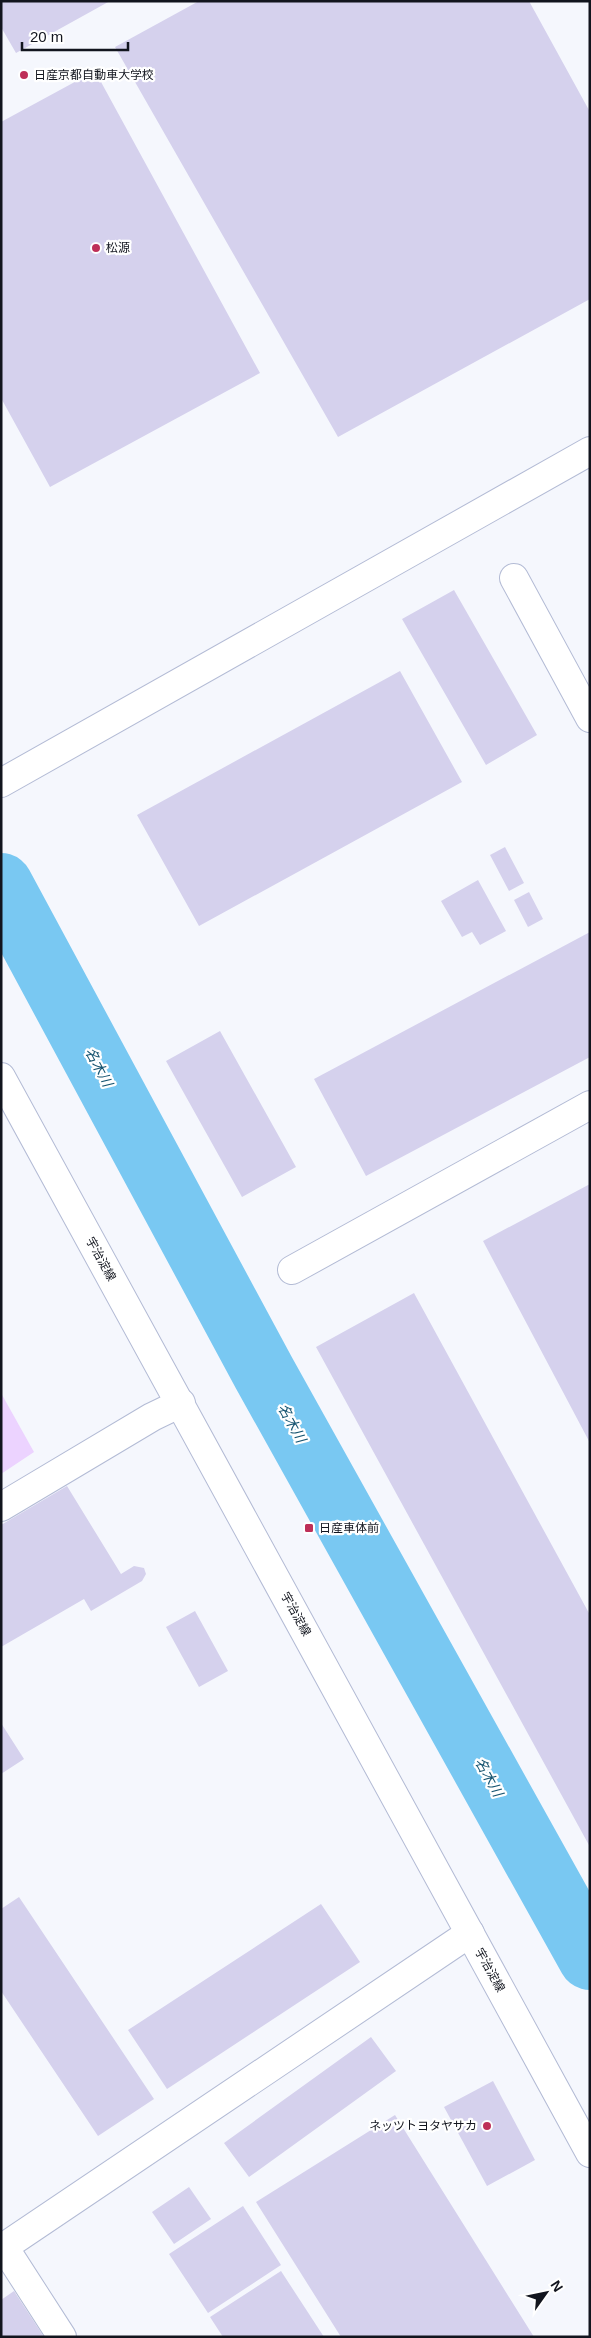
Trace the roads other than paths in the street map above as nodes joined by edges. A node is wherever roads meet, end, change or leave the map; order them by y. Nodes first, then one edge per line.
1 (590, 451) edge
2 (514, 578) dead end
3 (590, 718) edge
4 (1, 783) edge
5 (1, 1077) edge
6 (590, 1105) edge
7 (292, 1270) dead end
8 (181, 1403) junction
9 (1, 1507) edge
10 (470, 1933) junction
11 (590, 2153) edge
12 (3, 2248) edge
13 (62, 2337) edge

1 - 4 street
2 - 3 street
5 - 8 street, 宇治淀線
6 - 7 street
8 - 9 street
8 - 10 street, 宇治淀線
10 - 11 street, 宇治淀線
10 - 12 street
12 - 13 street

